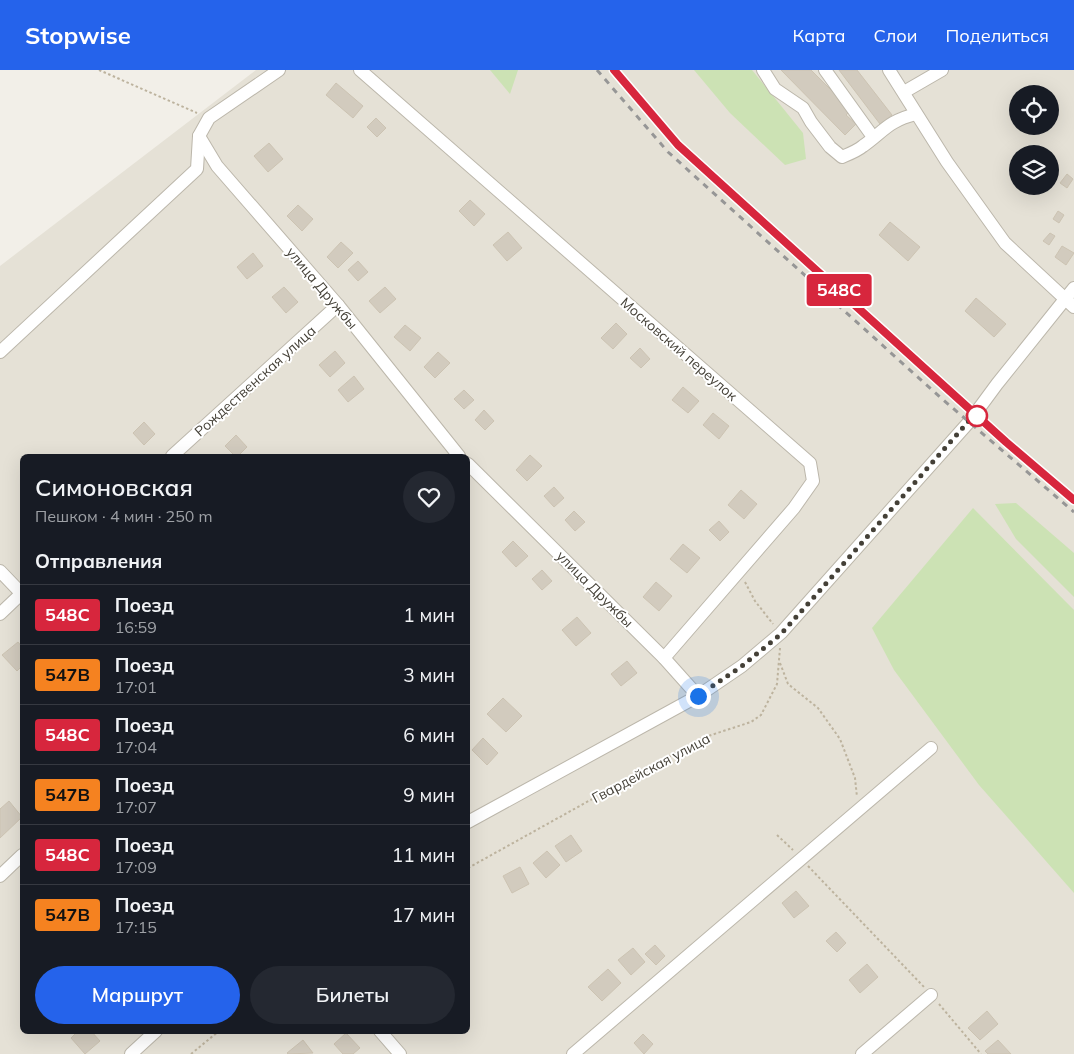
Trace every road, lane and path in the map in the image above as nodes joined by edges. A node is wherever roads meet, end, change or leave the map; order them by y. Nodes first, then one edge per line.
1 (99, 70) edge
2 (279, 70) edge
3 (360, 70) edge
4 (763, 70) edge
5 (825, 70) edge
6 (890, 70) edge
7 (942, 70) edge
8 (904, 92) junction
9 (916, 114) junction
10 (209, 118) junction
11 (199, 136) junction
12 (873, 137) junction
13 (1074, 288) edge
14 (1070, 303) edge
15 (338, 306) junction
16 (0, 352) edge
17 (174, 454) edge
18 (457, 454) edge
19 (470, 466) edge
20 (0, 571) edge
21 (739, 571) junction
22 (20, 592) edge
23 (20, 596) edge
24 (0, 614) edge
25 (781, 634) junction
26 (664, 658) junction
27 (779, 660) junction
28 (698, 696) junction
29 (930, 748) dead end
30 (859, 810) junction
31 (470, 821) edge
32 (777, 835) dead end
33 (20, 857) edge
34 (801, 859) junction
35 (470, 867) edge
36 (0, 876) edge
37 (931, 995) junction
38 (153, 1034) edge
39 (215, 1034) edge
40 (383, 1034) edge
41 (132, 1054) edge
42 (191, 1054) edge
43 (400, 1054) edge
44 (573, 1054) edge
45 (862, 1054) edge
46 (981, 1054) edge

1 - 10 path
2 - 10 street
3 - 21 street, Московский переулок
4 - 12 street
5 - 12 street
6 - 8 street
7 - 8 street
8 - 9 street
9 - 12 street
9 - 14 street
10 - 11 street
11 - 15 street, улица Дружбы
11 - 16 street
13 - 14 street
14 - 25 street
15 - 17 street, Рождественская улица
15 - 18 street, улица Дружбы
19 - 26 street, улица Дружбы
20 - 22 street
21 - 25 path
21 - 26 street, Московский переулок
23 - 24 street
25 - 27 path, Гвардейская улица
25 - 28 street
26 - 28 street, улица Дружбы
27 - 30 path
27 - 35 path, Гвардейская улица
28 - 31 street
29 - 30 street
30 - 34 street
32 - 34 path
33 - 36 street
34 - 37 path
34 - 44 street
37 - 45 street
37 - 46 path
38 - 41 street
39 - 42 path
40 - 43 street

